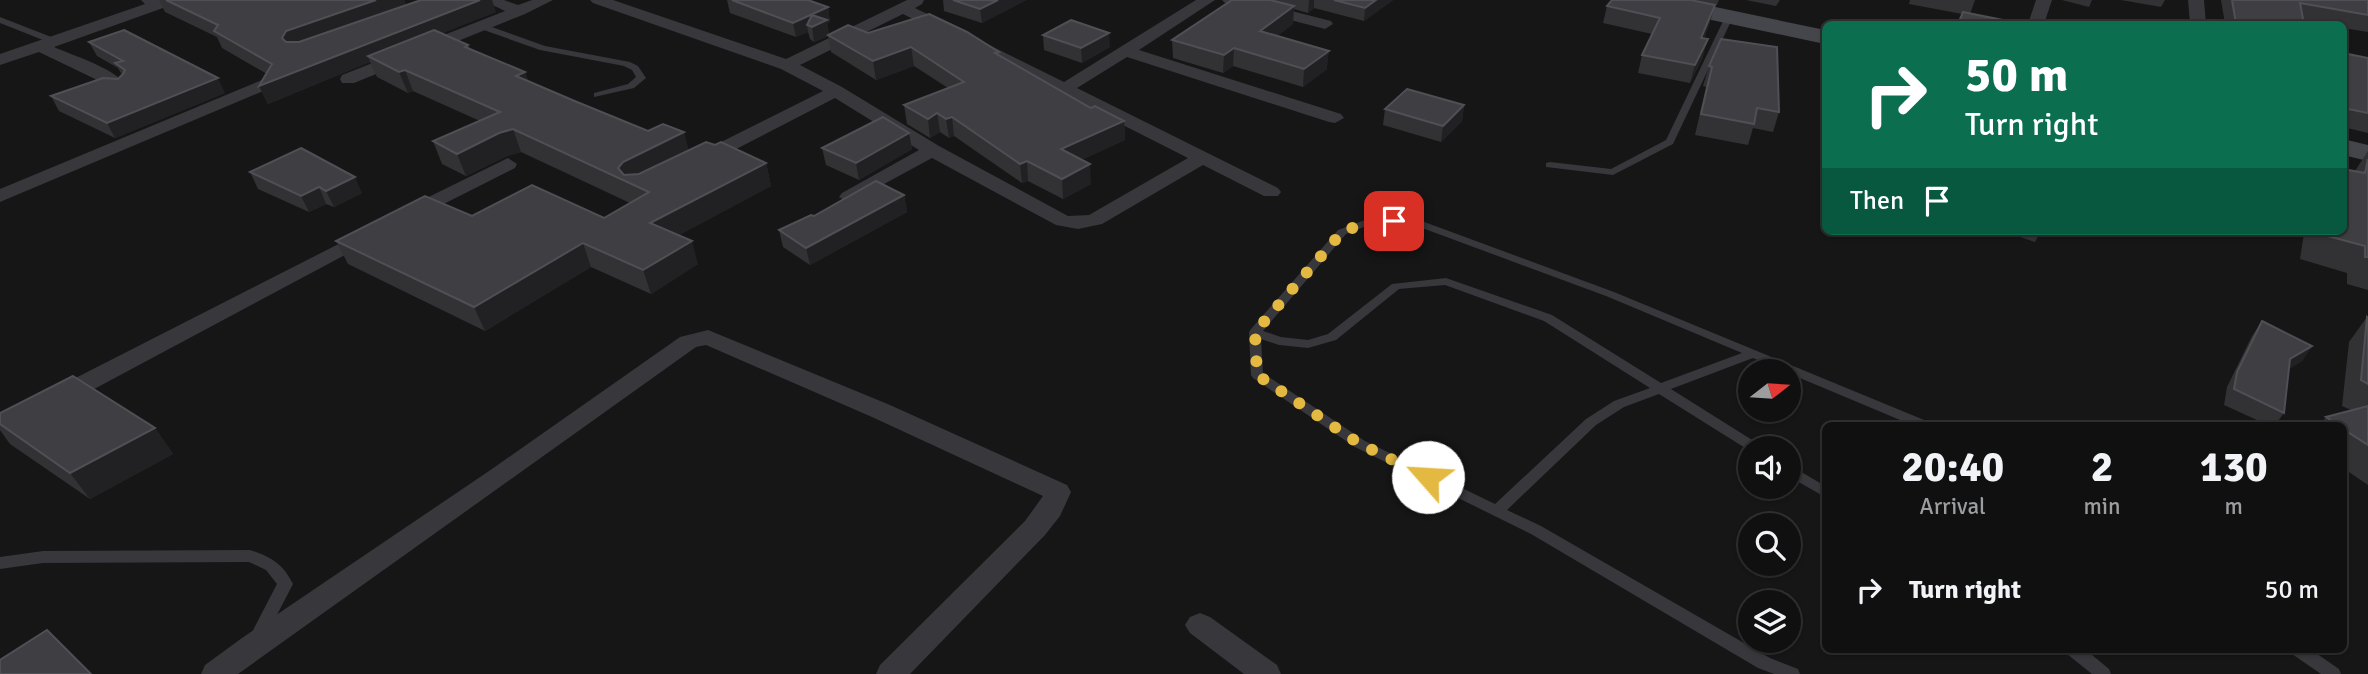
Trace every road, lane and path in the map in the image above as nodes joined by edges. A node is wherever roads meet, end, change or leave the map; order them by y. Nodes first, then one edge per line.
1 (149, 0) edge
2 (491, 0) edge
3 (545, 0) edge
4 (598, 0) edge
5 (920, 0) edge
6 (1207, 0) edge
7 (1230, 0) edge
8 (1650, 0) edge
9 (2043, 0) edge
10 (2196, 0) edge
11 (903, 8) junction
12 (520, 11) junction
13 (1729, 17) junction
14 (0, 20) edge
15 (2037, 21) edge
16 (2198, 21) edge
17 (1325, 24) dead end
18 (481, 26) junction
19 (1822, 36) edge
20 (48, 45) junction
21 (1125, 51) junction
22 (0, 60) edge
23 (787, 65) junction
24 (348, 79) dead end
25 (262, 85) edge
26 (120, 87) edge
27 (1066, 88) junction
28 (836, 91) junction
29 (597, 95) dead end
30 (1335, 118) dead end
31 (2347, 148) edge
32 (932, 150) junction
33 (2368, 153) edge
34 (1203, 157) junction
35 (508, 164) dead end
36 (1550, 165) dead end
37 (688, 166) edge
38 (1271, 192) dead end
39 (0, 196) edge
40 (836, 205) edge
41 (1255, 332) junction
42 (1752, 354) junction
43 (1661, 389) junction
44 (37, 409) edge
45 (1917, 422) edge
46 (1738, 437) edge
47 (1801, 477) edge
48 (1822, 490) edge
49 (1497, 511) junction
50 (0, 563) edge
51 (1200, 625) dead end
52 (252, 646) junction
53 (2078, 653) edge
54 (2304, 653) edge
55 (216, 674) edge
56 (891, 674) edge
57 (1266, 674) edge
58 (1792, 674) edge
59 (2104, 674) edge
60 (2333, 674) edge

1 - 20 street
2 - 12 street
3 - 12 street
4 - 23 street
5 - 11 street
6 - 21 street
7 - 17 street
8 - 13 main road
9 - 15 street
10 - 16 street
11 - 23 street
11 - 27 street
12 - 18 street
13 - 19 main road
13 - 36 lane
14 - 20 lane
18 - 24 street
18 - 29 lane
20 - 22 street
20 - 26 street
21 - 27 street
21 - 30 street
23 - 28 street
25 - 39 street
27 - 34 street
28 - 32 street
28 - 37 street
31 - 33 main road
32 - 34 street
32 - 40 street
34 - 38 street
35 - 44 street
41 - 42 lane
41 - 43 lane
41 - 49 lane
42 - 43 lane
42 - 45 lane
43 - 46 lane
43 - 49 lane
47 - 48 lane
49 - 58 lane
50 - 52 lane
51 - 57 street
52 - 55 street
52 - 56 street
53 - 59 lane
54 - 60 lane

